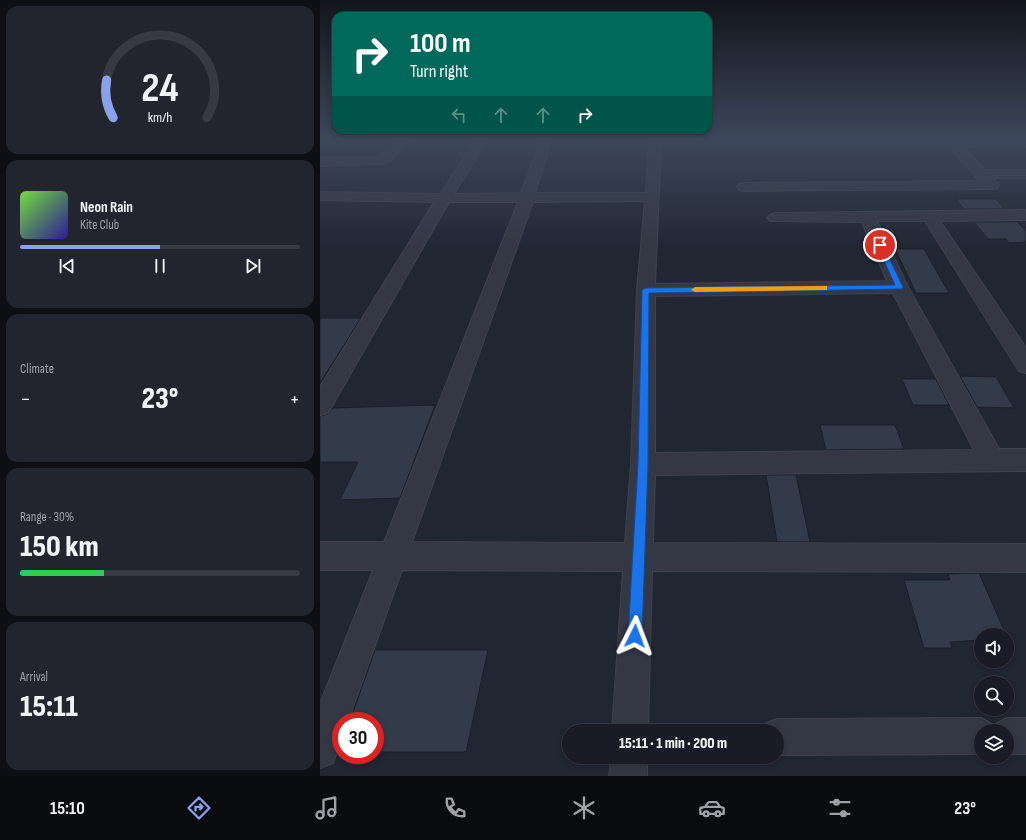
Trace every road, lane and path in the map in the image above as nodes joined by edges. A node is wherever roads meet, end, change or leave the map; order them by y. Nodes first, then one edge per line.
1 (458, 176) edge
2 (533, 176) edge
3 (654, 176) edge
4 (984, 176) edge
5 (744, 187) dead end
6 (1000, 193) junction
7 (327, 196) edge
8 (526, 197) junction
9 (653, 197) junction
10 (444, 198) junction
11 (320, 209) edge
12 (1023, 215) edge
13 (867, 216) junction
14 (930, 217) junction
15 (775, 218) dead end
16 (900, 287) junction
17 (646, 290) junction
18 (1026, 365) edge
19 (320, 406) edge
20 (992, 460) junction
21 (1026, 460) edge
22 (643, 464) junction
23 (320, 556) edge
24 (393, 556) junction
25 (639, 557) junction
26 (1026, 558) edge
27 (630, 724) edge
28 (974, 736) edge
29 (1014, 736) edge
30 (1026, 736) edge
31 (784, 737) edge
32 (320, 750) edge
33 (629, 764) edge
34 (628, 776) edge

1 - 10 street
2 - 8 street
3 - 9 street
4 - 6 street
5 - 6 street
6 - 12 street
7 - 10 street
7 - 11 street
8 - 9 street
8 - 10 street
8 - 24 street
9 - 17 street
10 - 19 street
12 - 14 street
13 - 14 street
13 - 15 street
13 - 16 street
14 - 18 street
16 - 17 street
16 - 20 street
17 - 22 street
20 - 21 street
20 - 22 street
22 - 25 street
23 - 24 street
24 - 25 street
24 - 32 street
25 - 26 street
25 - 27 street
28 - 31 street
29 - 30 street
33 - 34 street

